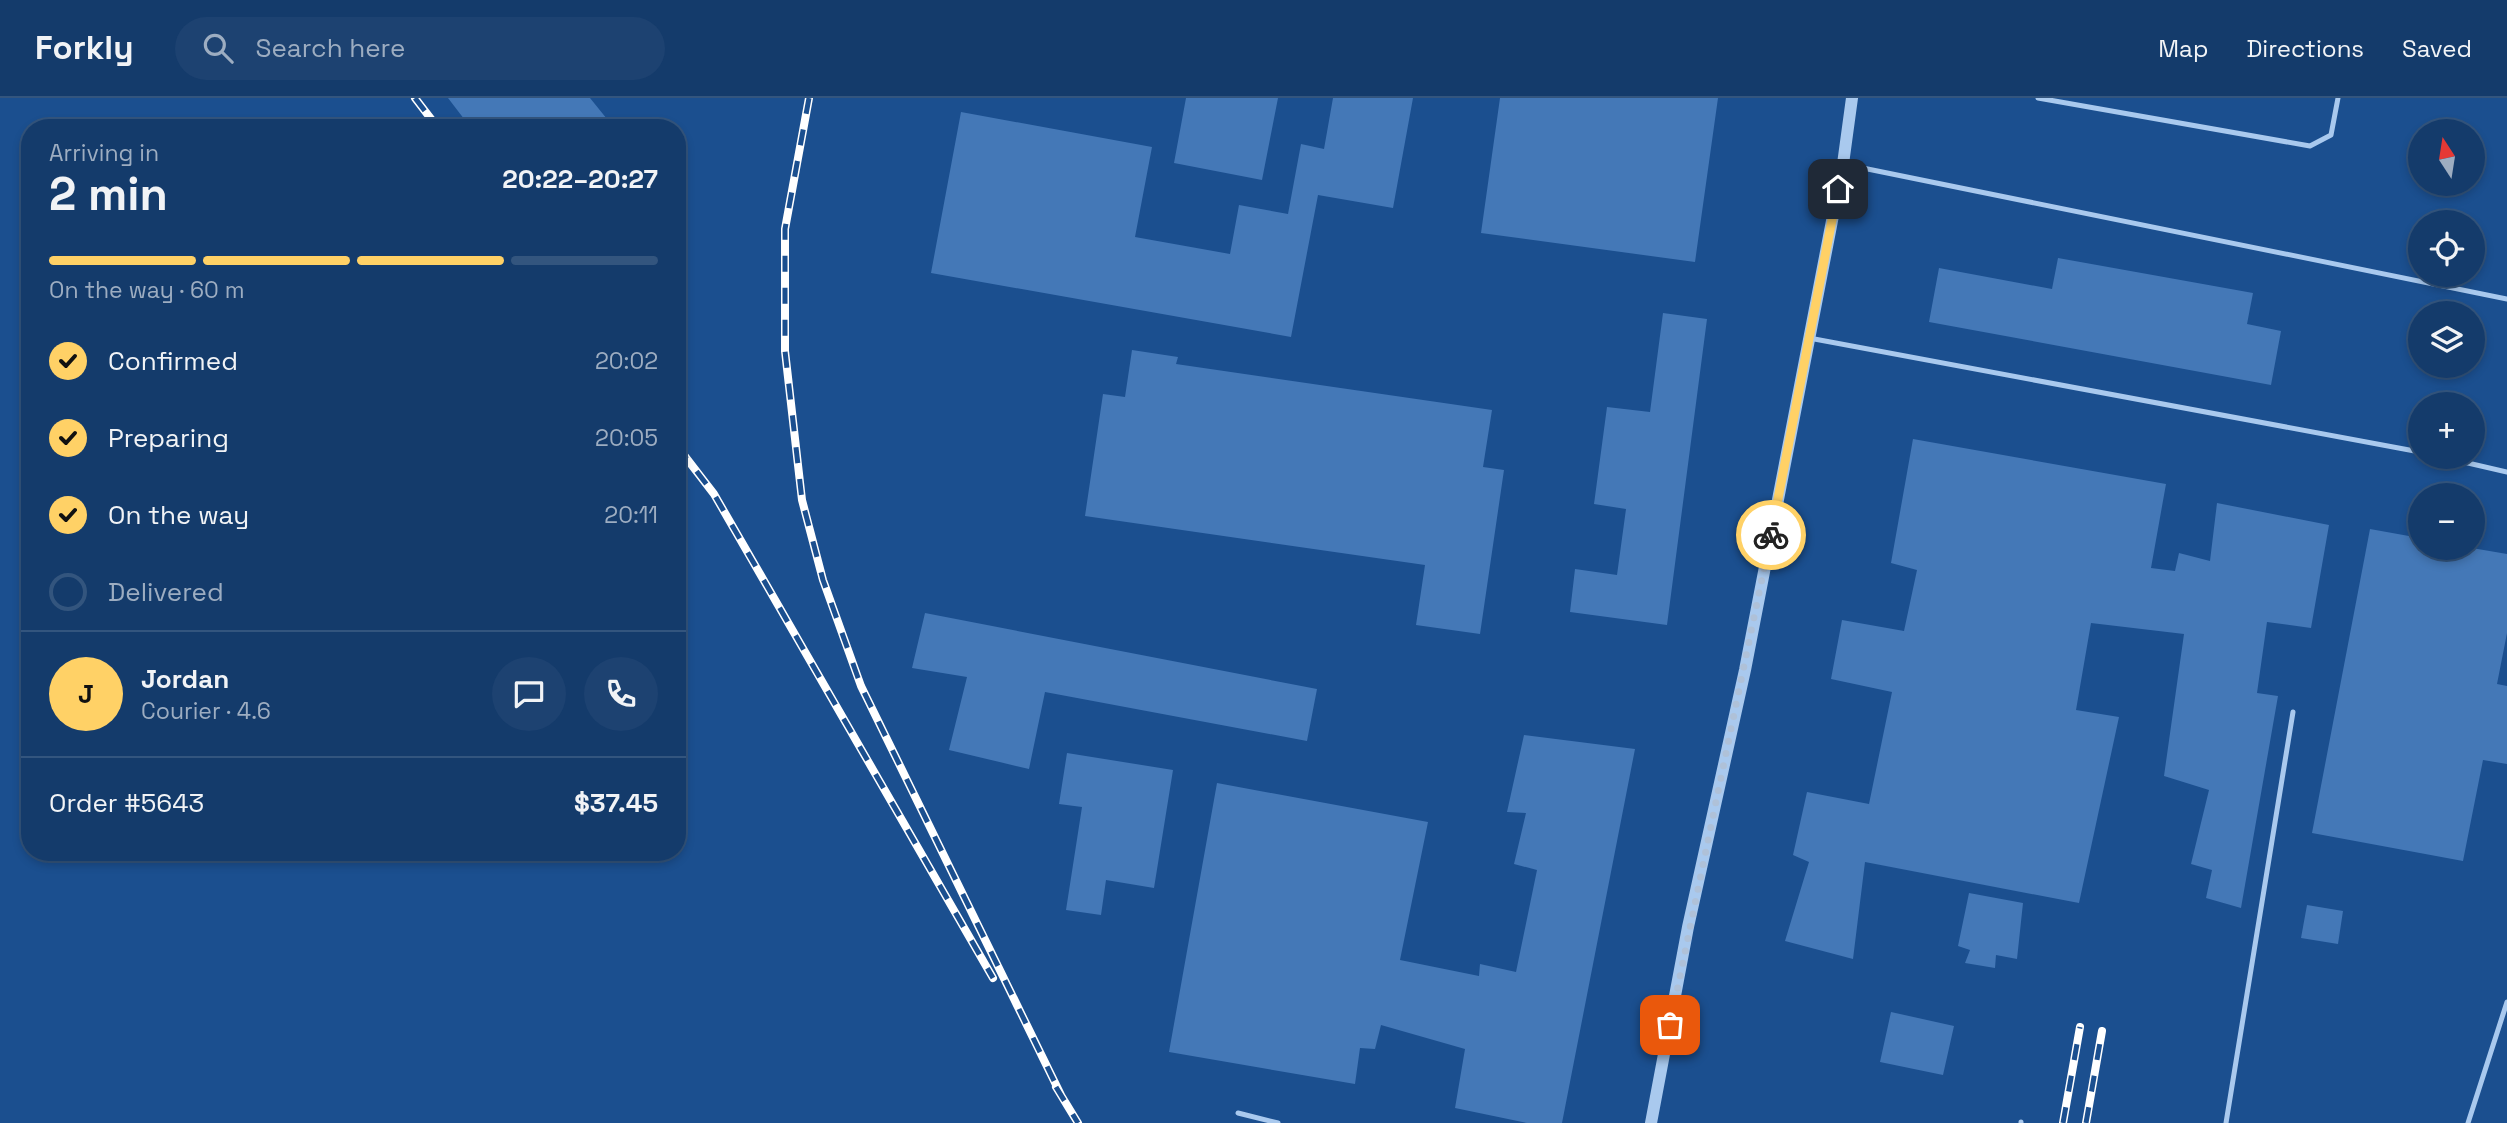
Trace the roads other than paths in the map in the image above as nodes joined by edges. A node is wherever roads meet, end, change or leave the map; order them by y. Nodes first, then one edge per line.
1 (1852, 98) edge
2 (2038, 98) edge
3 (2338, 98) edge
4 (1843, 164) junction
5 (2507, 299) edge
6 (1809, 338) junction
7 (2408, 450) edge
8 (2485, 467) edge
9 (2507, 472) edge
10 (2293, 712) dead end
11 (2507, 1002) edge
12 (1238, 1113) dead end
13 (1278, 1123) edge
14 (1651, 1123) edge
15 (2226, 1123) edge
16 (2468, 1123) edge

1 - 4 street
2 - 3 lane
4 - 5 lane
4 - 6 street
6 - 7 lane
6 - 14 street
8 - 9 lane
10 - 15 lane
11 - 16 lane
12 - 13 lane

